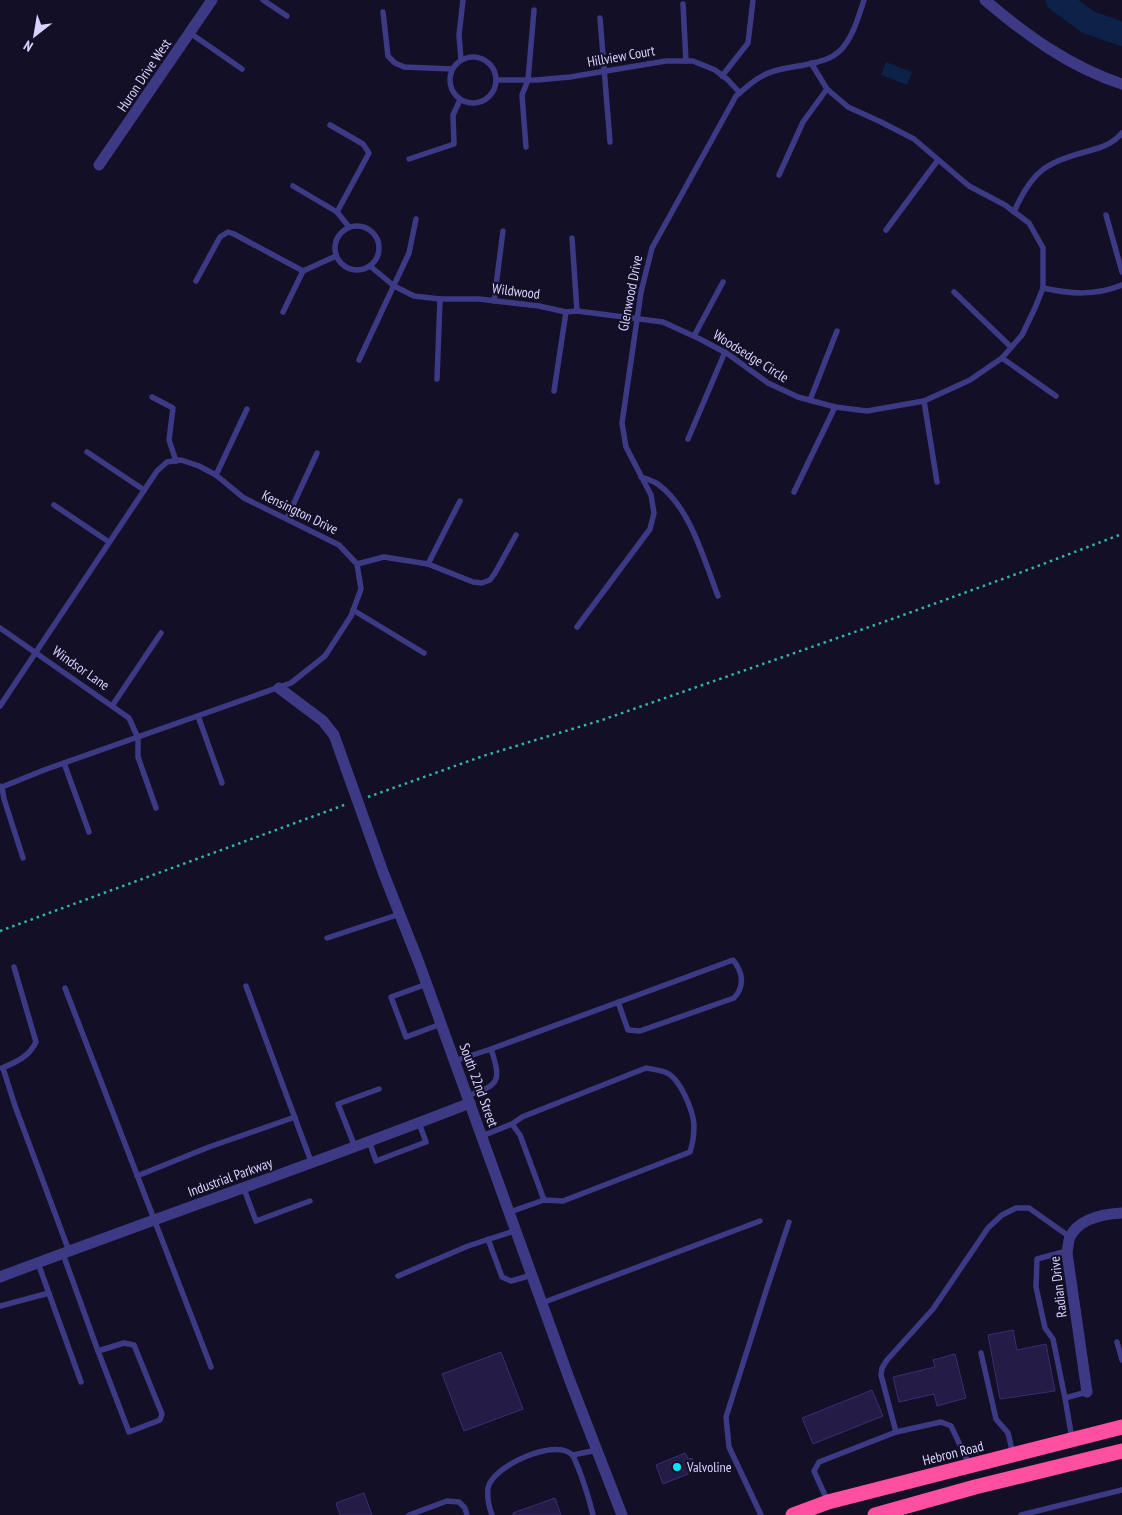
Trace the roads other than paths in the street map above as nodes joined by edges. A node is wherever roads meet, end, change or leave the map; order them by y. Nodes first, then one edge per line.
1 (212, 0) edge
2 (263, 0) edge
3 (463, 0) edge
4 (753, 0) edge
5 (864, 0) edge
6 (985, 0) edge
7 (683, 4) dead end
8 (534, 10) dead end
9 (383, 12) dead end
10 (287, 16) dead end
11 (600, 18) dead end
12 (190, 33) junction
13 (461, 60) junction
14 (686, 61) junction
15 (812, 63) junction
16 (242, 68) dead end
17 (452, 69) junction
18 (605, 72) junction
19 (722, 76) junction
20 (496, 80) junction
21 (528, 80) junction
22 (1122, 84) edge
23 (827, 89) junction
24 (740, 93) junction
25 (460, 100) junction
26 (330, 125) dead end
27 (1122, 134) edge
28 (610, 142) dead end
29 (526, 147) dead end
30 (409, 159) dead end
31 (938, 160) junction
32 (99, 165) dead end
33 (779, 176) dead end
34 (293, 186) dead end
35 (337, 212) junction
36 (1014, 212) junction
37 (1106, 215) dead end
38 (416, 219) dead end
39 (349, 227) junction
40 (886, 230) dead end
41 (503, 231) dead end
42 (572, 238) dead end
43 (336, 256) junction
44 (370, 266) junction
45 (303, 271) junction
46 (1122, 272) edge
47 (196, 281) dead end
48 (723, 282) dead end
49 (1122, 285) edge
50 (394, 286) junction
51 (1042, 288) junction
52 (954, 292) dead end
53 (440, 299) junction
54 (494, 301) junction
55 (576, 311) junction
56 (283, 312) dead end
57 (566, 312) junction
58 (637, 319) junction
59 (837, 332) dead end
60 (694, 336) junction
61 (1011, 347) junction
62 (725, 352) junction
63 (1002, 358) junction
64 (359, 360) dead end
65 (437, 379) dead end
66 (554, 392) dead end
67 (1056, 396) dead end
68 (152, 397) dead end
69 (810, 400) junction
70 (924, 401) junction
71 (835, 407) junction
72 (247, 409) dead end
73 (688, 439) dead end
74 (86, 452) dead end
75 (318, 453) dead end
76 (176, 461) junction
77 (216, 475) junction
78 (641, 477) junction
79 (937, 482) dead end
80 (144, 490) junction
81 (794, 492) dead end
82 (460, 501) dead end
83 (54, 505) dead end
84 (287, 518) junction
85 (516, 535) dead end
86 (109, 542) junction
87 (357, 564) junction
88 (428, 564) junction
89 (718, 596) dead end
90 (353, 610) junction
91 (577, 627) dead end
92 (0, 628) edge
93 (160, 633) dead end
94 (36, 652) junction
95 (424, 653) dead end
96 (278, 688) junction
97 (0, 706) edge
98 (112, 706) junction
99 (198, 716) junction
100 (138, 738) junction
101 (64, 763) junction
102 (222, 783) dead end
103 (1, 787) edge
104 (156, 808) dead end
105 (89, 832) dead end
106 (23, 858) dead end
107 (400, 914) junction
108 (327, 938) dead end
109 (14, 967) dead end
110 (427, 984) junction
111 (246, 986) dead end
112 (65, 988) dead end
113 (618, 1002) junction
114 (441, 1024) junction
115 (491, 1049) junction
116 (454, 1060) junction
117 (2, 1068) edge
118 (378, 1089) dead end
119 (468, 1100) junction
120 (295, 1117) junction
121 (419, 1123) junction
122 (512, 1124) junction
123 (482, 1136) junction
124 (369, 1141) junction
125 (354, 1147) junction
126 (312, 1164) junction
127 (137, 1176) junction
128 (244, 1188) junction
129 (544, 1200) junction
130 (310, 1201) dead end
131 (510, 1212) junction
132 (1122, 1213) edge
133 (154, 1221) junction
134 (760, 1221) dead end
135 (789, 1222) dead end
136 (516, 1230) junction
137 (1070, 1238) junction
138 (488, 1240) junction
139 (1068, 1251) junction
140 (66, 1252) junction
141 (38, 1263) junction
142 (532, 1275) junction
143 (398, 1276) dead end
144 (0, 1278) edge
145 (49, 1293) junction
146 (542, 1303) junction
147 (0, 1306) edge
148 (1117, 1342) dead end
149 (98, 1352) junction
150 (981, 1353) dead end
151 (1122, 1360) edge
152 (211, 1367) dead end
153 (81, 1382) dead end
154 (1087, 1392) joint
155 (1065, 1398) junction
156 (1122, 1427) edge
157 (896, 1432) junction
158 (1072, 1439) junction
159 (597, 1450) junction
160 (1122, 1451) edge
161 (1013, 1454) junction
162 (573, 1455) junction
163 (969, 1465) junction
164 (1122, 1490) edge
165 (828, 1502) junction
166 (799, 1514) edge
167 (409, 1515) edge
168 (467, 1515) edge
169 (492, 1515) edge
170 (593, 1515) edge
171 (622, 1515) edge
172 (761, 1515) edge
173 (875, 1515) edge
174 (1022, 1515) edge

1 - 12 street, Huron Drive West
2 - 10 lane
3 - 13 lane
4 - 19 lane
5 - 15 lane, Glenwood Drive
6 - 22 street
7 - 14 lane
8 - 21 lane
9 - 17 lane
11 - 18 lane
12 - 16 lane
12 - 32 street, Huron Drive West
13 - 17 lane
13 - 20 lane
14 - 18 lane, Hillview Court
14 - 19 lane, Hillview Court
15 - 23 lane, Woodsedge Circle
15 - 24 lane, Glenwood Drive
17 - 25 lane
18 - 21 lane, Hillview Court
18 - 28 lane
19 - 24 lane, Hillview Court
20 - 21 lane, Hillview Court
20 - 25 lane
21 - 29 lane
23 - 31 lane, Woodsedge Circle
23 - 33 lane
24 - 58 lane, Glenwood Drive
25 - 30 lane
26 - 35 lane
27 - 36 lane
31 - 36 lane, Woodsedge Circle
31 - 40 lane
34 - 35 lane
35 - 39 lane
36 - 51 lane, Woodsedge Circle
37 - 46 lane
38 - 50 lane
39 - 43 lane
39 - 44 lane
41 - 54 lane
42 - 55 lane
43 - 44 lane
43 - 45 lane
44 - 50 lane, Wildwood
45 - 47 lane
45 - 56 lane
48 - 60 lane
49 - 51 lane
50 - 53 lane, Wildwood
50 - 64 lane
51 - 61 lane, Woodsedge Circle
52 - 61 lane
53 - 54 lane, Wildwood
53 - 65 lane
54 - 57 lane, Wildwood
55 - 57 lane, Wildwood
55 - 58 lane, Wildwood
57 - 66 lane
58 - 60 lane, Woodsedge Circle
58 - 78 lane, Glenwood Drive
59 - 69 lane
60 - 62 lane, Woodsedge Circle
61 - 63 lane, Woodsedge Circle
62 - 69 lane, Woodsedge Circle
62 - 73 lane
63 - 67 lane
63 - 70 lane, Woodsedge Circle
68 - 76 lane
69 - 71 lane, Woodsedge Circle
70 - 71 lane, Woodsedge Circle
70 - 79 lane
71 - 81 lane
72 - 77 lane
74 - 80 lane
75 - 84 lane
76 - 77 lane, Kensington Drive
76 - 80 lane
77 - 84 lane, Kensington Drive
78 - 89 lane
78 - 91 lane, Glenwood Drive
80 - 86 lane
82 - 88 lane
83 - 86 lane
84 - 87 lane, Kensington Drive
85 - 88 lane
86 - 94 lane
87 - 88 lane
87 - 90 lane
90 - 95 lane
90 - 96 lane
92 - 94 lane, Windsor Lane
93 - 98 lane
94 - 97 lane
94 - 98 lane, Windsor Lane
96 - 99 lane
96 - 107 street, South 22nd Street
98 - 100 lane, Windsor Lane
99 - 100 lane
99 - 102 lane
100 - 101 lane
100 - 104 lane
101 - 103 lane
101 - 105 lane
103 - 106 lane
107 - 108 lane
107 - 110 street, South 22nd Street
109 - 117 lane
110 - 114 street, South 22nd Street
110 - 114 lane
111 - 120 lane
112 - 127 lane
113 - 113 lane
113 - 115 lane
114 - 116 street, South 22nd Street
115 - 116 lane
115 - 119 lane
116 - 119 street, South 22nd Street
117 - 140 lane
118 - 125 lane
119 - 121 street, Industrial Parkway
119 - 123 street, South 22nd Street
120 - 126 lane
120 - 127 lane
121 - 124 street, Industrial Parkway
121 - 124 lane
122 - 123 lane
122 - 129 lane
122 - 129 lane
123 - 131 street, South 22nd Street
124 - 125 street, Industrial Parkway
125 - 126 street, Industrial Parkway
126 - 128 street, Industrial Parkway
127 - 133 lane
128 - 130 lane
128 - 133 street, Industrial Parkway
129 - 131 lane
131 - 136 street, South 22nd Street
132 - 137 street, Radian Drive
133 - 140 street, Industrial Parkway
133 - 152 lane
134 - 146 lane
135 - 172 lane
136 - 138 lane
136 - 142 street, South 22nd Street
137 - 139 street, Radian Drive
137 - 157 lane
138 - 142 lane
138 - 143 lane
139 - 154 street, Radian Drive
139 - 155 lane
140 - 141 street, Industrial Parkway
140 - 149 lane
141 - 144 street, Industrial Parkway
141 - 145 lane
142 - 146 street, South 22nd Street
145 - 147 lane
145 - 153 lane
146 - 159 street, South 22nd Street
148 - 151 lane
149 - 149 lane
150 - 161 lane
154 - 155 lane
155 - 158 lane
156 - 158 highway, Hebron Road
157 - 163 lane
157 - 165 lane
158 - 161 highway, Hebron Road
159 - 162 lane
159 - 171 street, South 22nd Street
160 - 173 highway
161 - 163 highway, Hebron Road
162 - 169 lane
162 - 170 lane
163 - 165 highway, Hebron Road
164 - 174 lane
165 - 166 highway, Hebron Road
167 - 168 lane

